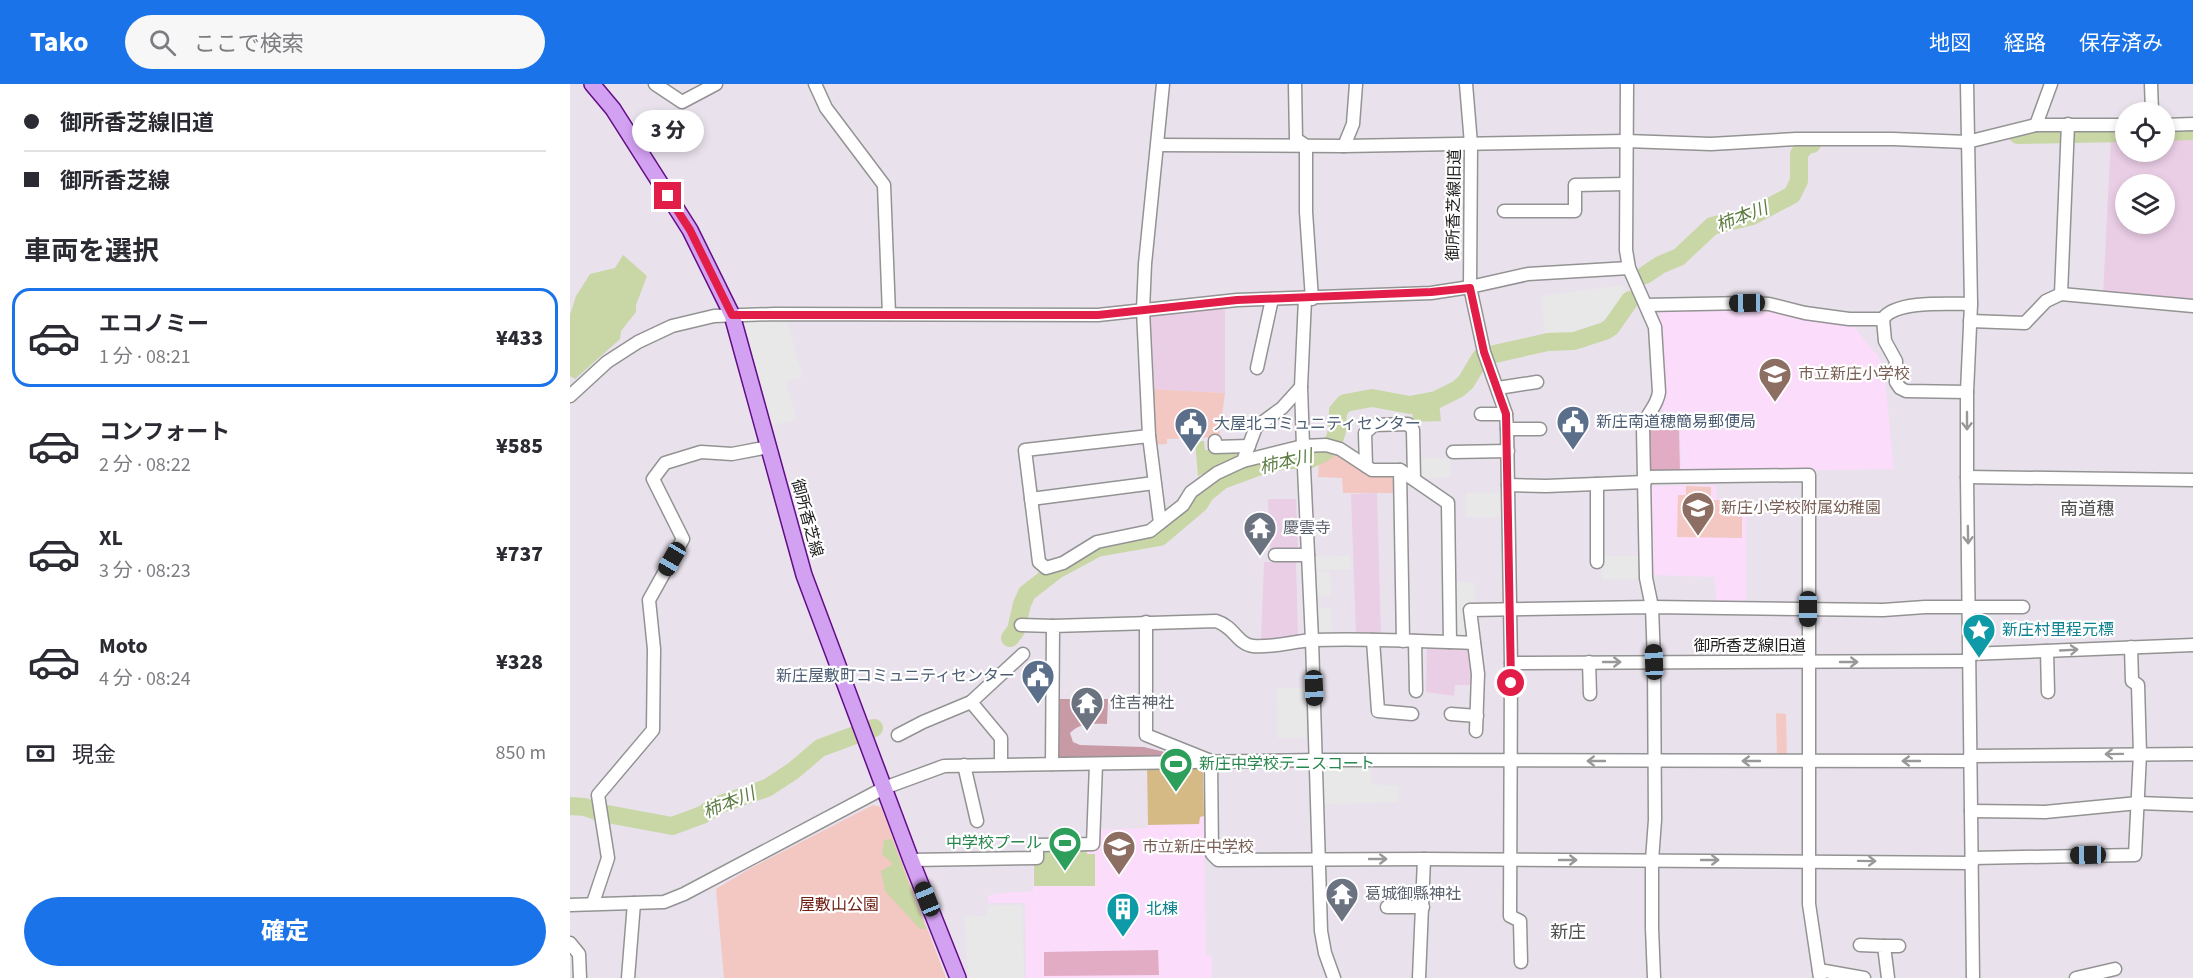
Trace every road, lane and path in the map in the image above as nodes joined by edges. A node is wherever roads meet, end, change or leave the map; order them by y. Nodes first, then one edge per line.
1 (592, 84) edge
2 (655, 84) edge
3 (716, 84) edge
4 (815, 84) edge
5 (1163, 84) edge
6 (1295, 84) edge
7 (1356, 84) edge
8 (1466, 84) edge
9 (1627, 84) edge
10 (1967, 84) edge
11 (2051, 84) edge
12 (2151, 84) edge
13 (2152, 102) edge
14 (2193, 124) edge
15 (2036, 125) junction
16 (2175, 125) edge
17 (2115, 126) edge
18 (2067, 130) junction
19 (1626, 141) junction
20 (1967, 142) junction
21 (1472, 144) junction
22 (1158, 145) junction
23 (1306, 146) junction
24 (1344, 146) junction
25 (1626, 184) junction
26 (1504, 211) dead end
27 (1629, 268) junction
28 (1470, 288) junction
29 (2061, 294) junction
30 (1272, 299) junction
31 (1309, 299) junction
32 (1971, 304) junction
33 (1646, 305) junction
34 (2193, 306) edge
35 (1143, 310) junction
36 (890, 314) junction
37 (732, 315) junction
38 (1883, 320) junction
39 (1970, 321) junction
40 (1257, 368) dead end
41 (1537, 382) dead end
42 (1301, 387) junction
43 (1498, 388) junction
44 (1966, 392) junction
45 (570, 396) edge
46 (1481, 414) dead end
47 (1506, 414) junction
48 (1508, 429) junction
49 (1540, 429) dead end
50 (1149, 435) junction
51 (1215, 441) dead end
52 (1249, 446) junction
53 (769, 447) junction
54 (1508, 451) junction
55 (1454, 452) dead end
56 (1303, 455) junction
57 (1244, 461) junction
58 (1366, 466) junction
59 (1400, 470) junction
60 (1967, 477) junction
61 (1414, 479) junction
62 (1645, 480) junction
63 (2193, 480) edge
64 (1154, 483) junction
65 (1597, 484) junction
66 (1508, 485) junction
67 (1031, 499) junction
68 (1160, 523) junction
69 (1275, 555) dead end
70 (1308, 555) junction
71 (1598, 562) dead end
72 (1652, 607) junction
73 (1968, 607) junction
74 (2023, 608) dead end
75 (1510, 609) junction
76 (1808, 609) junction
77 (1146, 622) junction
78 (1021, 625) dead end
79 (1053, 626) junction
80 (1312, 640) junction
81 (1373, 640) junction
82 (1409, 641) junction
83 (1450, 642) junction
84 (1474, 643) junction
85 (2193, 645) edge
86 (2131, 647) junction
87 (2047, 651) junction
88 (1023, 654) dead end
89 (1969, 658) junction
90 (1589, 662) junction
91 (1654, 662) junction
92 (1808, 662) junction
93 (1511, 663) junction
94 (1416, 691) dead end
95 (2048, 692) dead end
96 (1590, 694) dead end
97 (970, 702) junction
98 (1412, 714) dead end
99 (1451, 714) dead end
100 (1477, 716) junction
101 (1476, 731) dead end
102 (898, 735) dead end
103 (2140, 754) junction
104 (2193, 754) edge
105 (1970, 758) junction
106 (1211, 760) junction
107 (1316, 760) junction
108 (1654, 760) junction
109 (1511, 761) junction
110 (1809, 761) junction
111 (1000, 764) junction
112 (1052, 764) junction
113 (1096, 764) junction
114 (964, 765) junction
115 (884, 788) junction
116 (2138, 803) junction
117 (2193, 804) edge
118 (1971, 811) junction
119 (977, 821) dead end
120 (1320, 859) junction
121 (1425, 859) junction
122 (911, 860) junction
123 (1510, 860) junction
124 (1652, 860) junction
125 (1972, 860) junction
126 (1809, 861) junction
127 (593, 903) junction
128 (634, 903) junction
129 (570, 905) edge
130 (1387, 907) dead end
131 (1423, 907) junction
132 (570, 944) edge
133 (1860, 945) dead end
134 (1884, 945) junction
135 (1899, 946) dead end
136 (1521, 962) dead end
137 (2115, 969) dead end
138 (1820, 974) edge
139 (580, 978) edge
140 (628, 978) edge
141 (958, 978) edge
142 (1334, 978) edge
143 (1419, 978) edge
144 (1654, 978) edge
145 (1864, 978) edge
146 (1888, 978) edge
147 (1973, 978) edge
148 (2076, 978) edge

1 - 37 main road, 御所香芝線
2 - 3 street
4 - 36 street
5 - 22 street
6 - 23 street
7 - 24 street
8 - 21 street, 御所香芝線旧道
9 - 19 street
10 - 20 street
11 - 15 street
12 - 13 street
14 - 16 street
15 - 18 street
15 - 20 street
17 - 18 street
18 - 29 street
19 - 20 street
19 - 21 street
19 - 25 street
20 - 32 street
21 - 24 street
21 - 28 street, 御所香芝線旧道
22 - 23 street
22 - 35 street
23 - 24 street
23 - 31 street
25 - 26 street
25 - 27 street
27 - 28 street
27 - 33 street
28 - 31 street
28 - 43 street, 御所香芝線旧道
29 - 34 street
29 - 39 street
30 - 31 street
30 - 35 street
30 - 40 street
31 - 42 street
32 - 38 street
32 - 39 street
33 - 38 street
33 - 62 street
35 - 36 street
35 - 50 street
36 - 37 street
37 - 45 street
37 - 53 main road, 御所香芝線
38 - 44 street
39 - 44 street
41 - 43 street
42 - 52 street
42 - 56 street
43 - 47 street, 御所香芝線旧道
44 -> 60 street
46 - 47 street
47 - 48 street, 御所香芝線旧道
48 - 49 street
48 - 54 street, 御所香芝線旧道
50 - 64 street
50 - 67 street
51 - 52 street
52 - 57 street
53 - 115 main road, 御所香芝線
53 - 127 street
54 - 55 street
54 - 66 street, 御所香芝線旧道
56 - 57 street
56 - 58 street
56 - 70 street
57 - 68 street
58 - 59 street
58 - 61 street
59 - 61 street
59 - 82 street
60 - 63 street
60 -> 73 street
61 - 83 street
62 - 65 street
62 - 72 street
62 - 76 street
64 - 67 street
64 - 68 street
65 - 66 street
65 - 71 street
66 - 75 street, 御所香芝線旧道
67 - 68 street
69 - 70 street
70 - 80 street
72 - 75 street
72 - 76 street
72 - 91 street
73 - 74 street
73 - 76 street
73 - 89 street
75 - 84 street
75 - 93 street, 御所香芝線旧道
76 - 92 street
77 - 79 street
77 - 80 street
77 - 106 street
78 - 79 street
79 - 112 street
80 - 81 street
80 - 107 street
81 - 82 street
81 - 98 street
82 - 83 street
82 - 94 street
83 - 84 street
84 - 100 street
85 - 86 street, 御所香芝線旧道
87 -> 86 street, 御所香芝線旧道
86 - 103 street
87 - 89 street, 御所香芝線旧道
87 - 95 street
88 - 97 street
92 -> 89 street, 御所香芝線旧道
89 - 105 street
90 -> 91 street, 御所香芝線旧道
90 - 93 street, 御所香芝線旧道
90 - 96 street
91 - 92 street, 御所香芝線旧道
91 - 108 street
92 - 110 street
93 - 109 street
97 - 102 street
97 - 111 street
99 - 100 street
100 - 101 street
103 - 104 street
103 -> 105 street
103 - 116 street
105 -> 110 street
105 - 118 street
106 - 107 street
106 - 113 street
106 - 120 street
107 - 109 street
107 - 120 street
108 -> 109 street
110 -> 108 street
108 - 124 street
109 - 123 street
110 - 126 street
111 - 112 street
111 - 114 street
112 - 113 street
113 - 122 street
114 - 115 street
114 - 119 street
115 - 122 main road, 御所香芝線
115 - 128 street
116 - 117 street
116 - 118 street
116 - 125 street
118 - 125 street
120 -> 121 street
120 - 142 street
121 - 123 street
121 - 131 street
122 - 141 main road, 御所香芝線
123 -> 124 street
123 - 136 street
124 -> 126 street
124 - 144 street
126 -> 125 street
125 - 147 street
126 - 138 street
127 - 128 street
127 - 129 street
128 - 140 street
130 - 131 street
131 - 143 street
132 - 139 street
133 - 134 street
134 - 135 street
134 - 146 street
137 - 148 street
138 - 145 street

